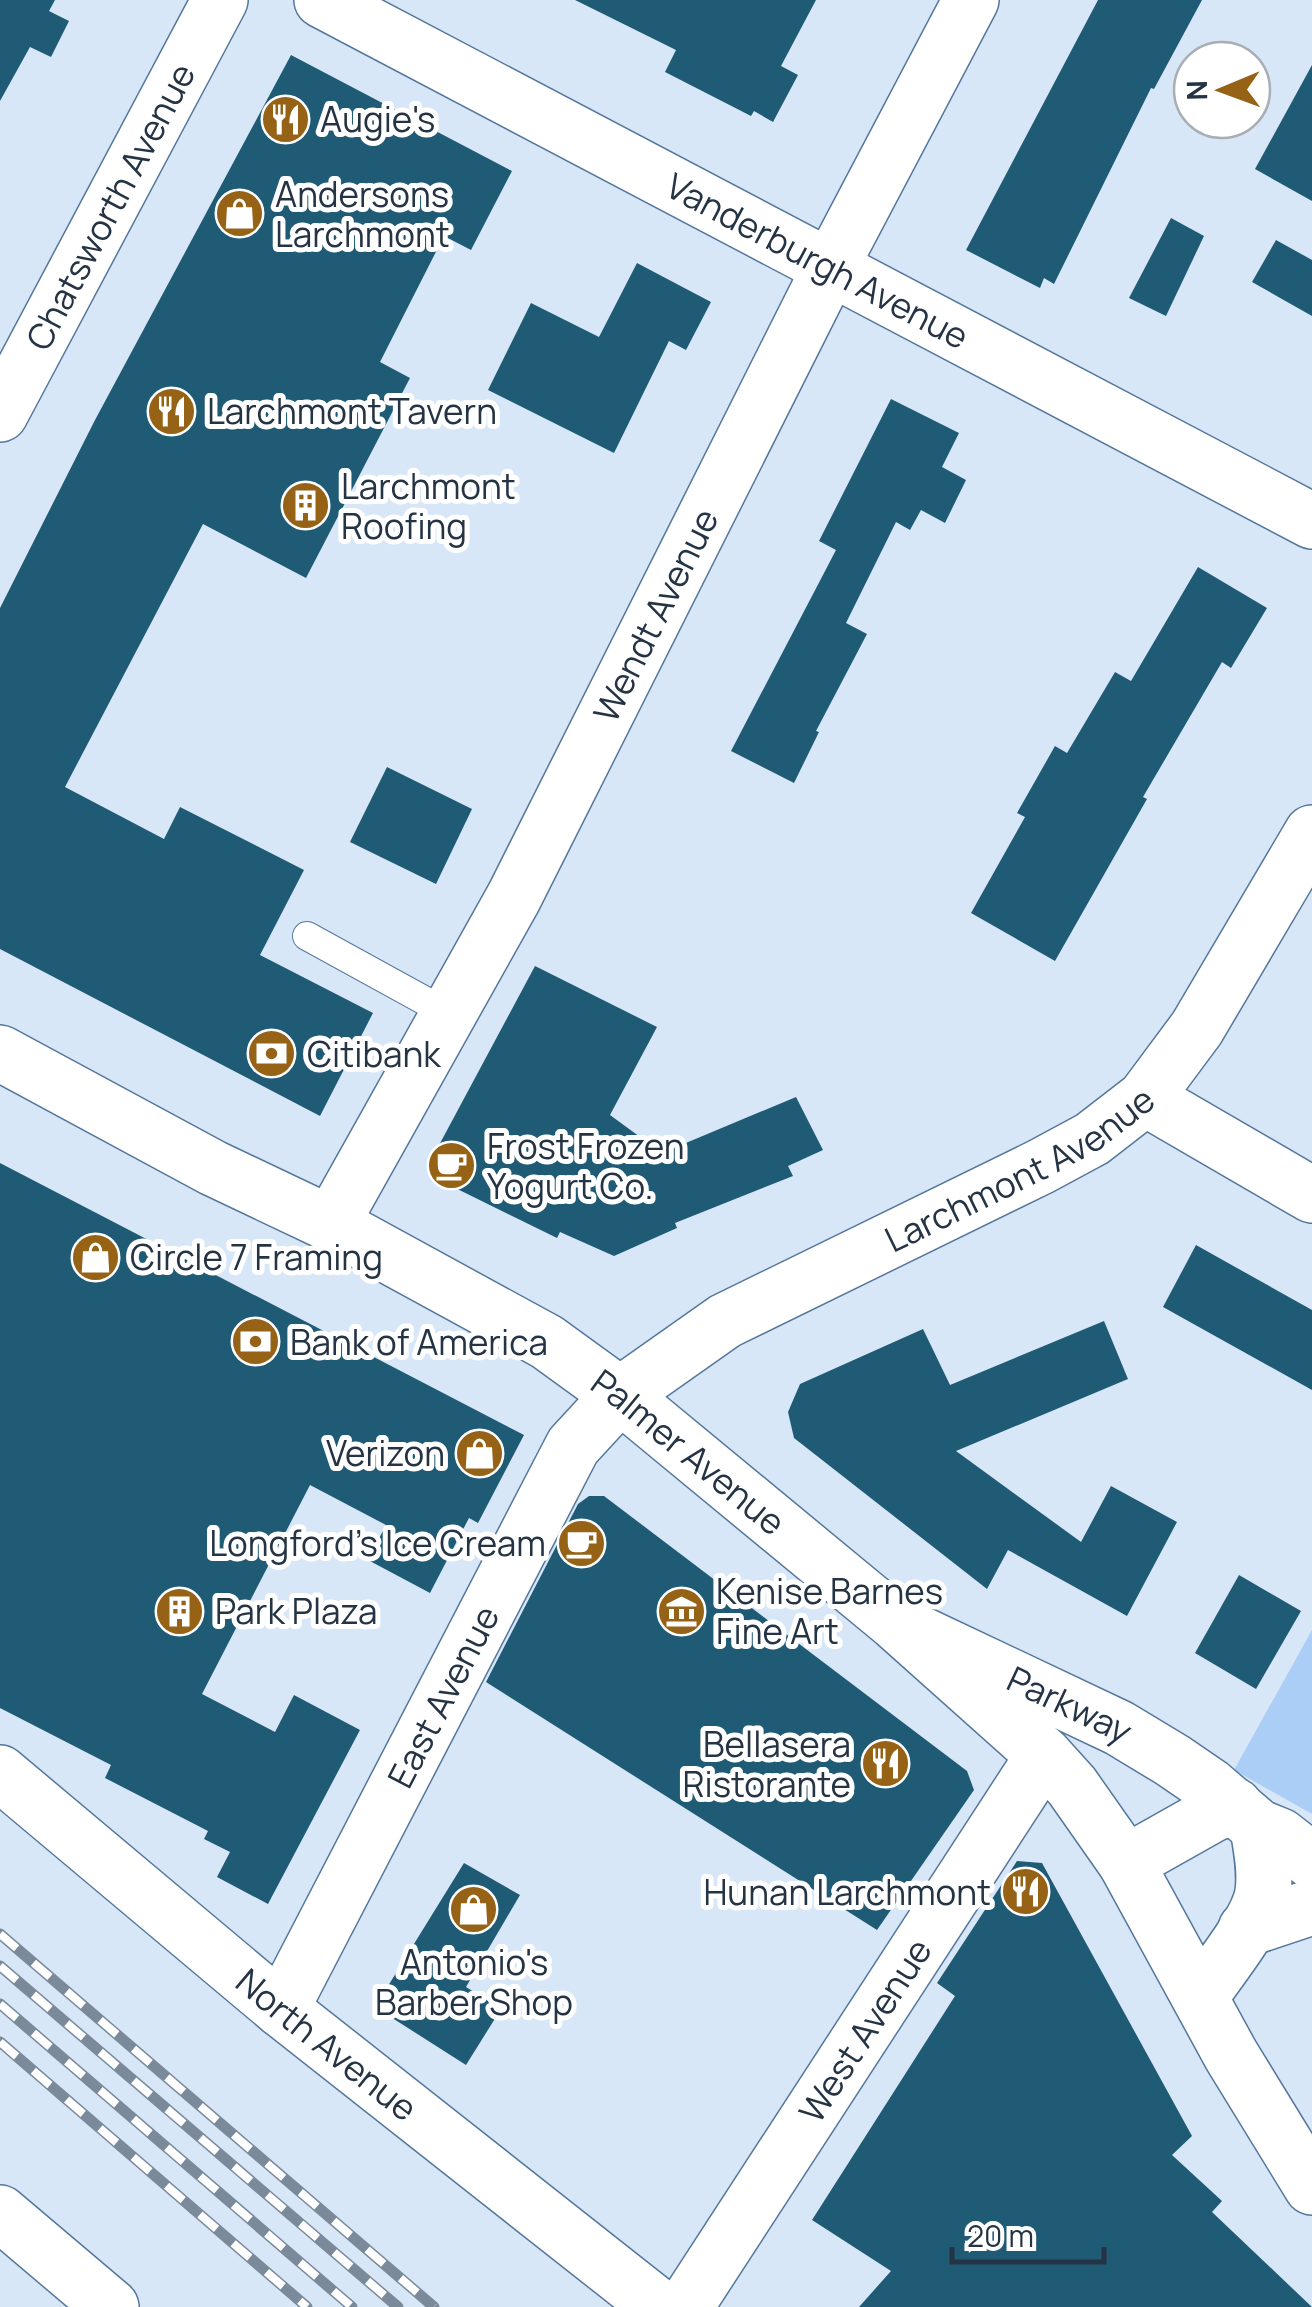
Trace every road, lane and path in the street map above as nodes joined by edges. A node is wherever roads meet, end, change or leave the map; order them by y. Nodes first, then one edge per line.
1 (220, 0) edge
2 (322, 0) edge
3 (971, 0) edge
4 (830, 266) junction
5 (0, 414) edge
6 (1312, 521) edge
7 (1312, 833) edge
8 (307, 936) dead end
9 (449, 1014) junction
10 (0, 1053) edge
11 (1145, 1098) junction
12 (1312, 1195) edge
13 (331, 1224) junction
14 (620, 1395) junction
15 (896, 1622) junction
16 (1044, 1756) junction
17 (0, 1774) edge
18 (1246, 1817) junction
19 (1126, 1862) junction
20 (1312, 1862) edge
21 (1312, 1907) edge
22 (1246, 1929) junction
23 (1201, 1996) junction
24 (281, 2009) junction
25 (1312, 2187) edge
26 (0, 2213) edge
27 (111, 2307) edge
28 (658, 2307) edge
29 (685, 2307) edge

1 - 5 main road, Chatsworth Avenue
2 - 4 main road, Vanderburgh Avenue
3 - 4 main road, Wendt Avenue
4 - 6 main road, Vanderburgh Avenue
4 - 9 main road, Wendt Avenue
7 - 11 main road, Larchmont Avenue
8 - 9 lane
9 - 13 main road, Wendt Avenue
10 - 13 main road, Palmer Avenue
11 - 12 main road
11 - 14 main road, Larchmont Avenue
13 - 14 main road, Palmer Avenue
14 - 15 main road, Palmer Avenue
14 - 24 main road, East Avenue
15 - 16 main road, Palmer Avenue
15 - 18 main road, Parkway
16 - 19 main road, Palmer Avenue
16 - 29 main road, West Avenue
17 - 24 main road, North Avenue
18 - 19 main road
18 - 20 main road, Parkway
18 - 22 main road
19 - 23 main road, Palmer Avenue
21 - 22 main road
22 - 23 main road
23 - 25 main road, Palmer Avenue
24 - 28 main road, North Avenue
26 - 27 main road

